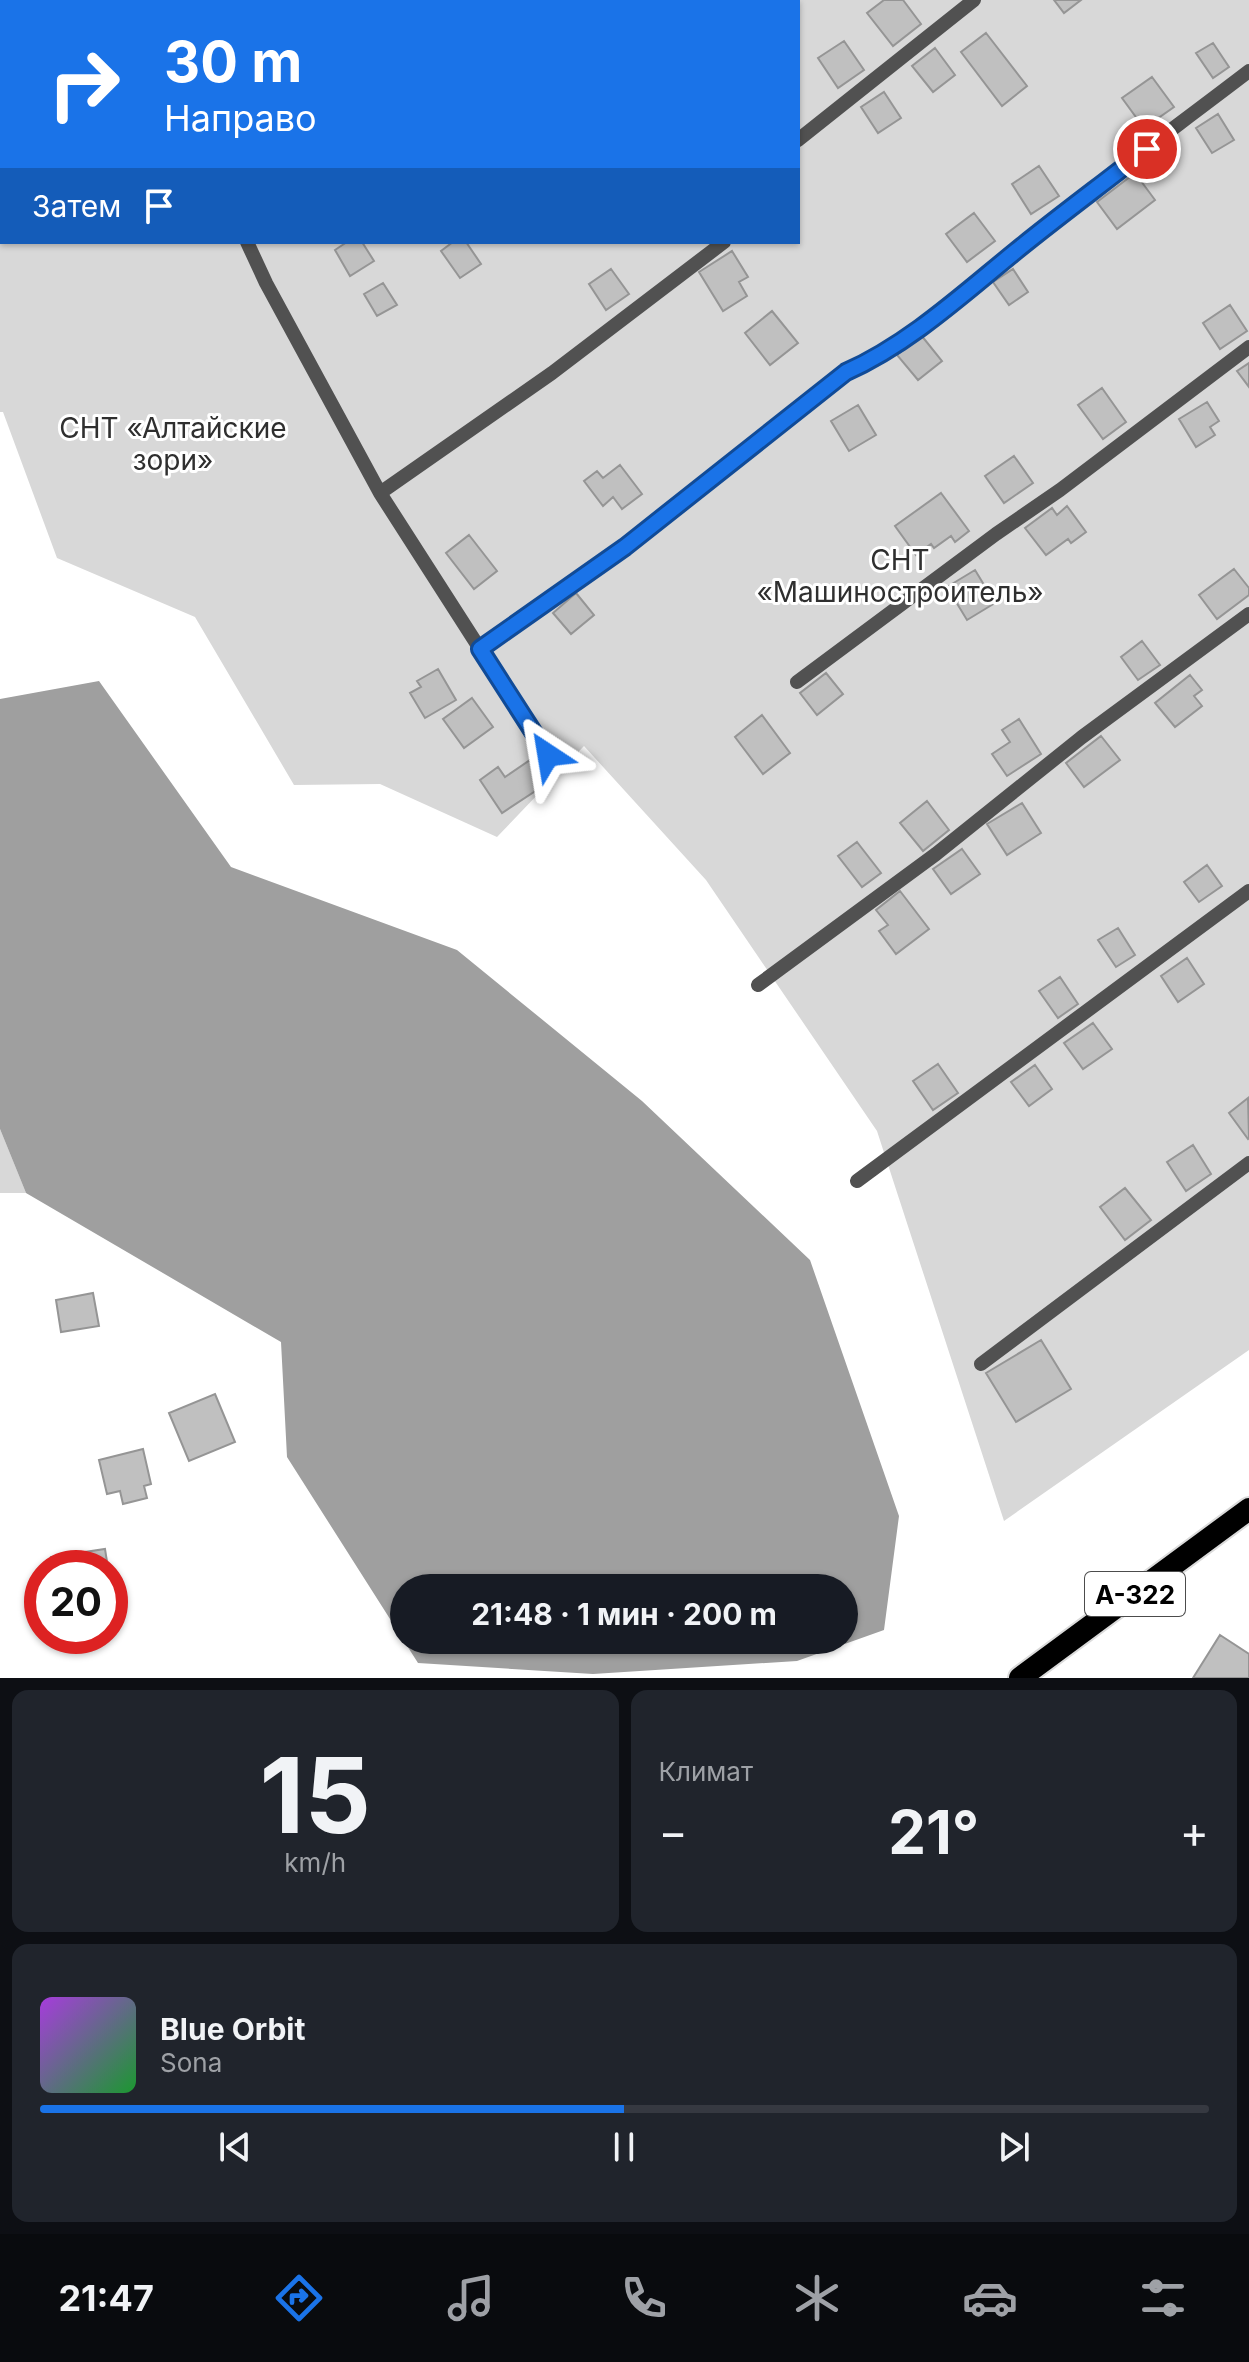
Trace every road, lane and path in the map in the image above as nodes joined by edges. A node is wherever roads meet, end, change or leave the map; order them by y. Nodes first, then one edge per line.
1 (974, 0) edge
2 (1249, 71) edge
3 (800, 138) edge
4 (248, 244) edge
5 (721, 244) edge
6 (1249, 347) edge
7 (380, 493) junction
8 (1249, 614) edge
9 (480, 649) junction
10 (797, 682) dead end
11 (548, 755) dead end
12 (1249, 891) edge
13 (758, 985) dead end
14 (1249, 1163) edge
15 (857, 1181) dead end
16 (981, 1364) dead end
17 (1249, 1509) edge
18 (1020, 1678) edge

1 - 3 lane
2 - 9 lane
4 - 7 lane
5 - 7 lane
6 - 10 lane
7 - 9 lane
8 - 13 lane
9 - 11 lane
12 - 15 lane
14 - 16 lane
17 - 18 highway, А-322

